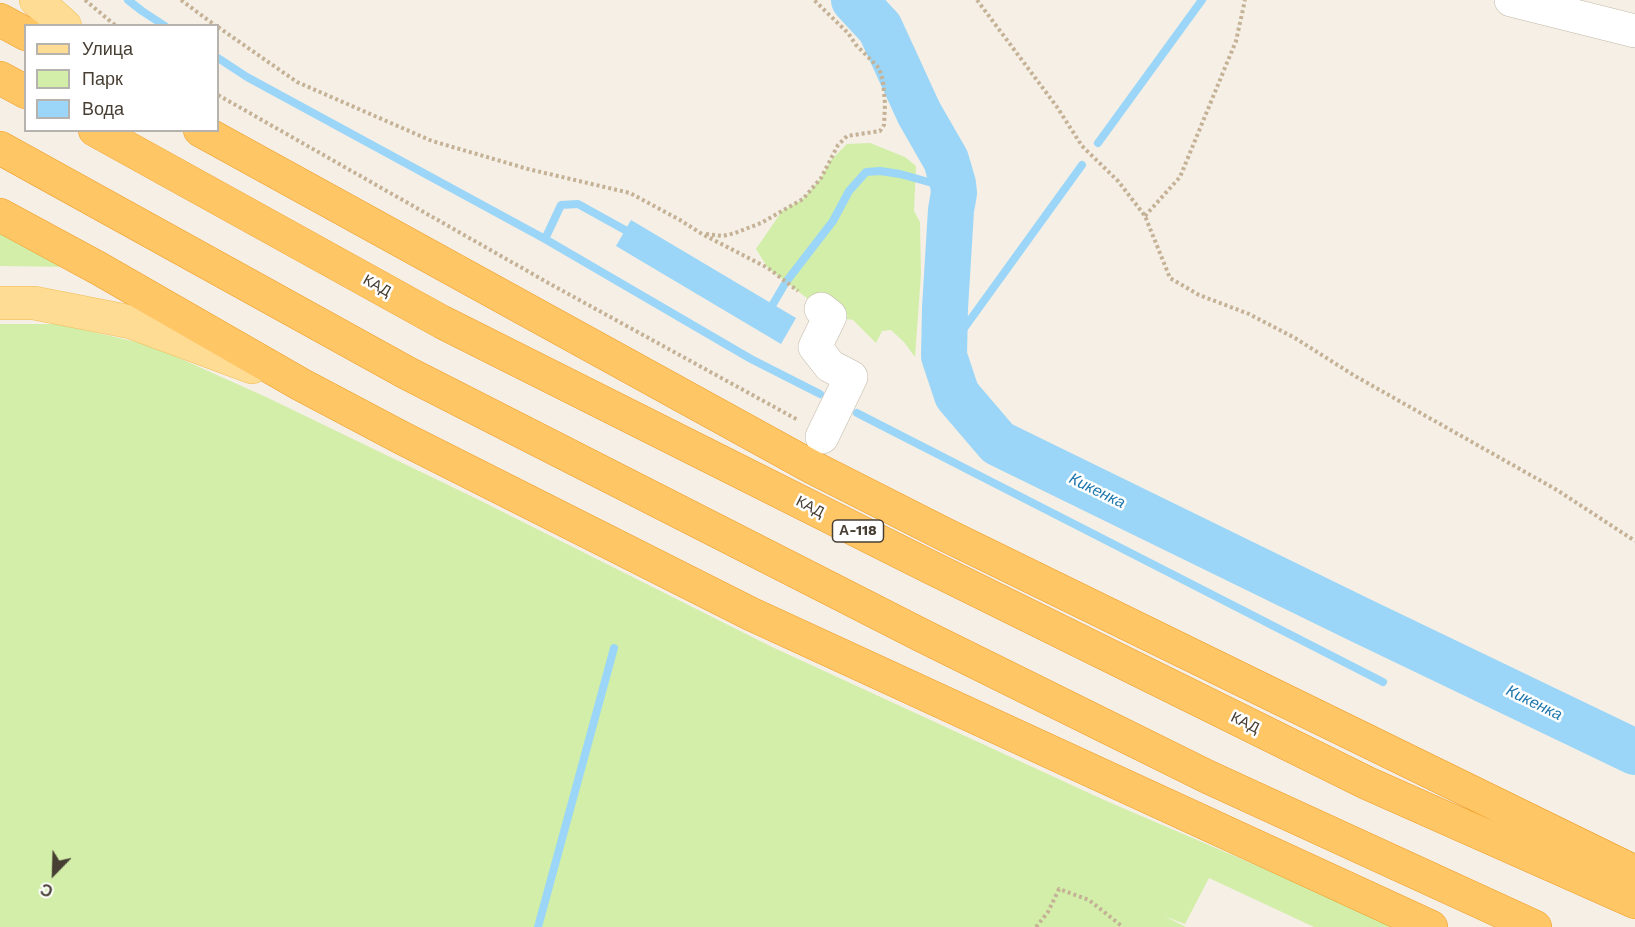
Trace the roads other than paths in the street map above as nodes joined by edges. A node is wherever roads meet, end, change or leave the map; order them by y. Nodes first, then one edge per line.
1 (36, 0) edge
2 (1511, 0) edge
3 (0, 20) edge
4 (63, 24) edge
5 (1635, 31) edge
6 (24, 33) edge
7 (0, 78) edge
8 (24, 91) edge
9 (99, 132) edge
10 (204, 132) edge
11 (0, 148) edge
12 (0, 215) edge
13 (0, 303) edge
14 (821, 309) dead end
15 (300, 384) junction
16 (822, 437) road end
17 (1635, 872) edge
18 (1635, 902) edge
19 (1431, 927) edge
20 (1534, 927) edge

1 - 4 main road
2 - 5 street
3 - 6 highway
7 - 8 highway
9 - 18 highway, КАД / А-118
10 - 17 highway
11 - 20 highway
12 - 15 highway
13 - 15 main road
14 - 16 street
15 - 19 highway

